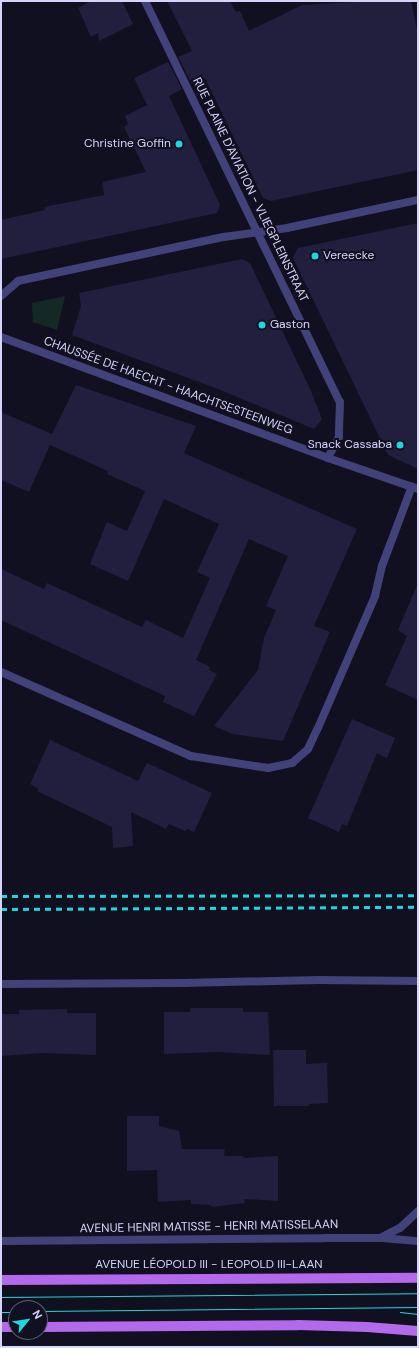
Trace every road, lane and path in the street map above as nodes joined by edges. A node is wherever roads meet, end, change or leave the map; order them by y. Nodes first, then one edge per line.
1 (145, 1) edge
2 (418, 200) edge
3 (257, 233) junction
4 (1, 296) edge
5 (1, 336) edge
6 (328, 458) junction
7 (415, 488) edge
8 (1, 672) edge
9 (418, 981) edge
10 (1, 984) edge
11 (418, 1211) edge
12 (382, 1238) junction
13 (1, 1241) edge
14 (418, 1241) edge
15 (418, 1278) edge
16 (1, 1280) edge
17 (48, 1327) edge
18 (418, 1331) edge

1 - 3 street, RUE PLAINE D'AVIATION - VLIEGPLEINSTRAAT
2 - 3 street
3 - 4 street
3 - 6 street, RUE PLAINE D'AVIATION - VLIEGPLEINSTRAAT
5 - 6 street, CHAUSSÉE DE HAECHT - HAACHTSESTEENWEG
6 - 7 street, CHAUSSÉE DE HAECHT - HAACHTSESTEENWEG
7 - 8 street
9 - 10 street
11 - 12 street
12 - 13 street, AVENUE HENRI MATISSE - HENRI MATISSELAAN
12 - 14 street, AVENUE HENRI MATISSE - HENRI MATISSELAAN
15 - 16 main road, AVENUE LÉOPOLD III - LEOPOLD III-LAAN
17 - 18 main road

